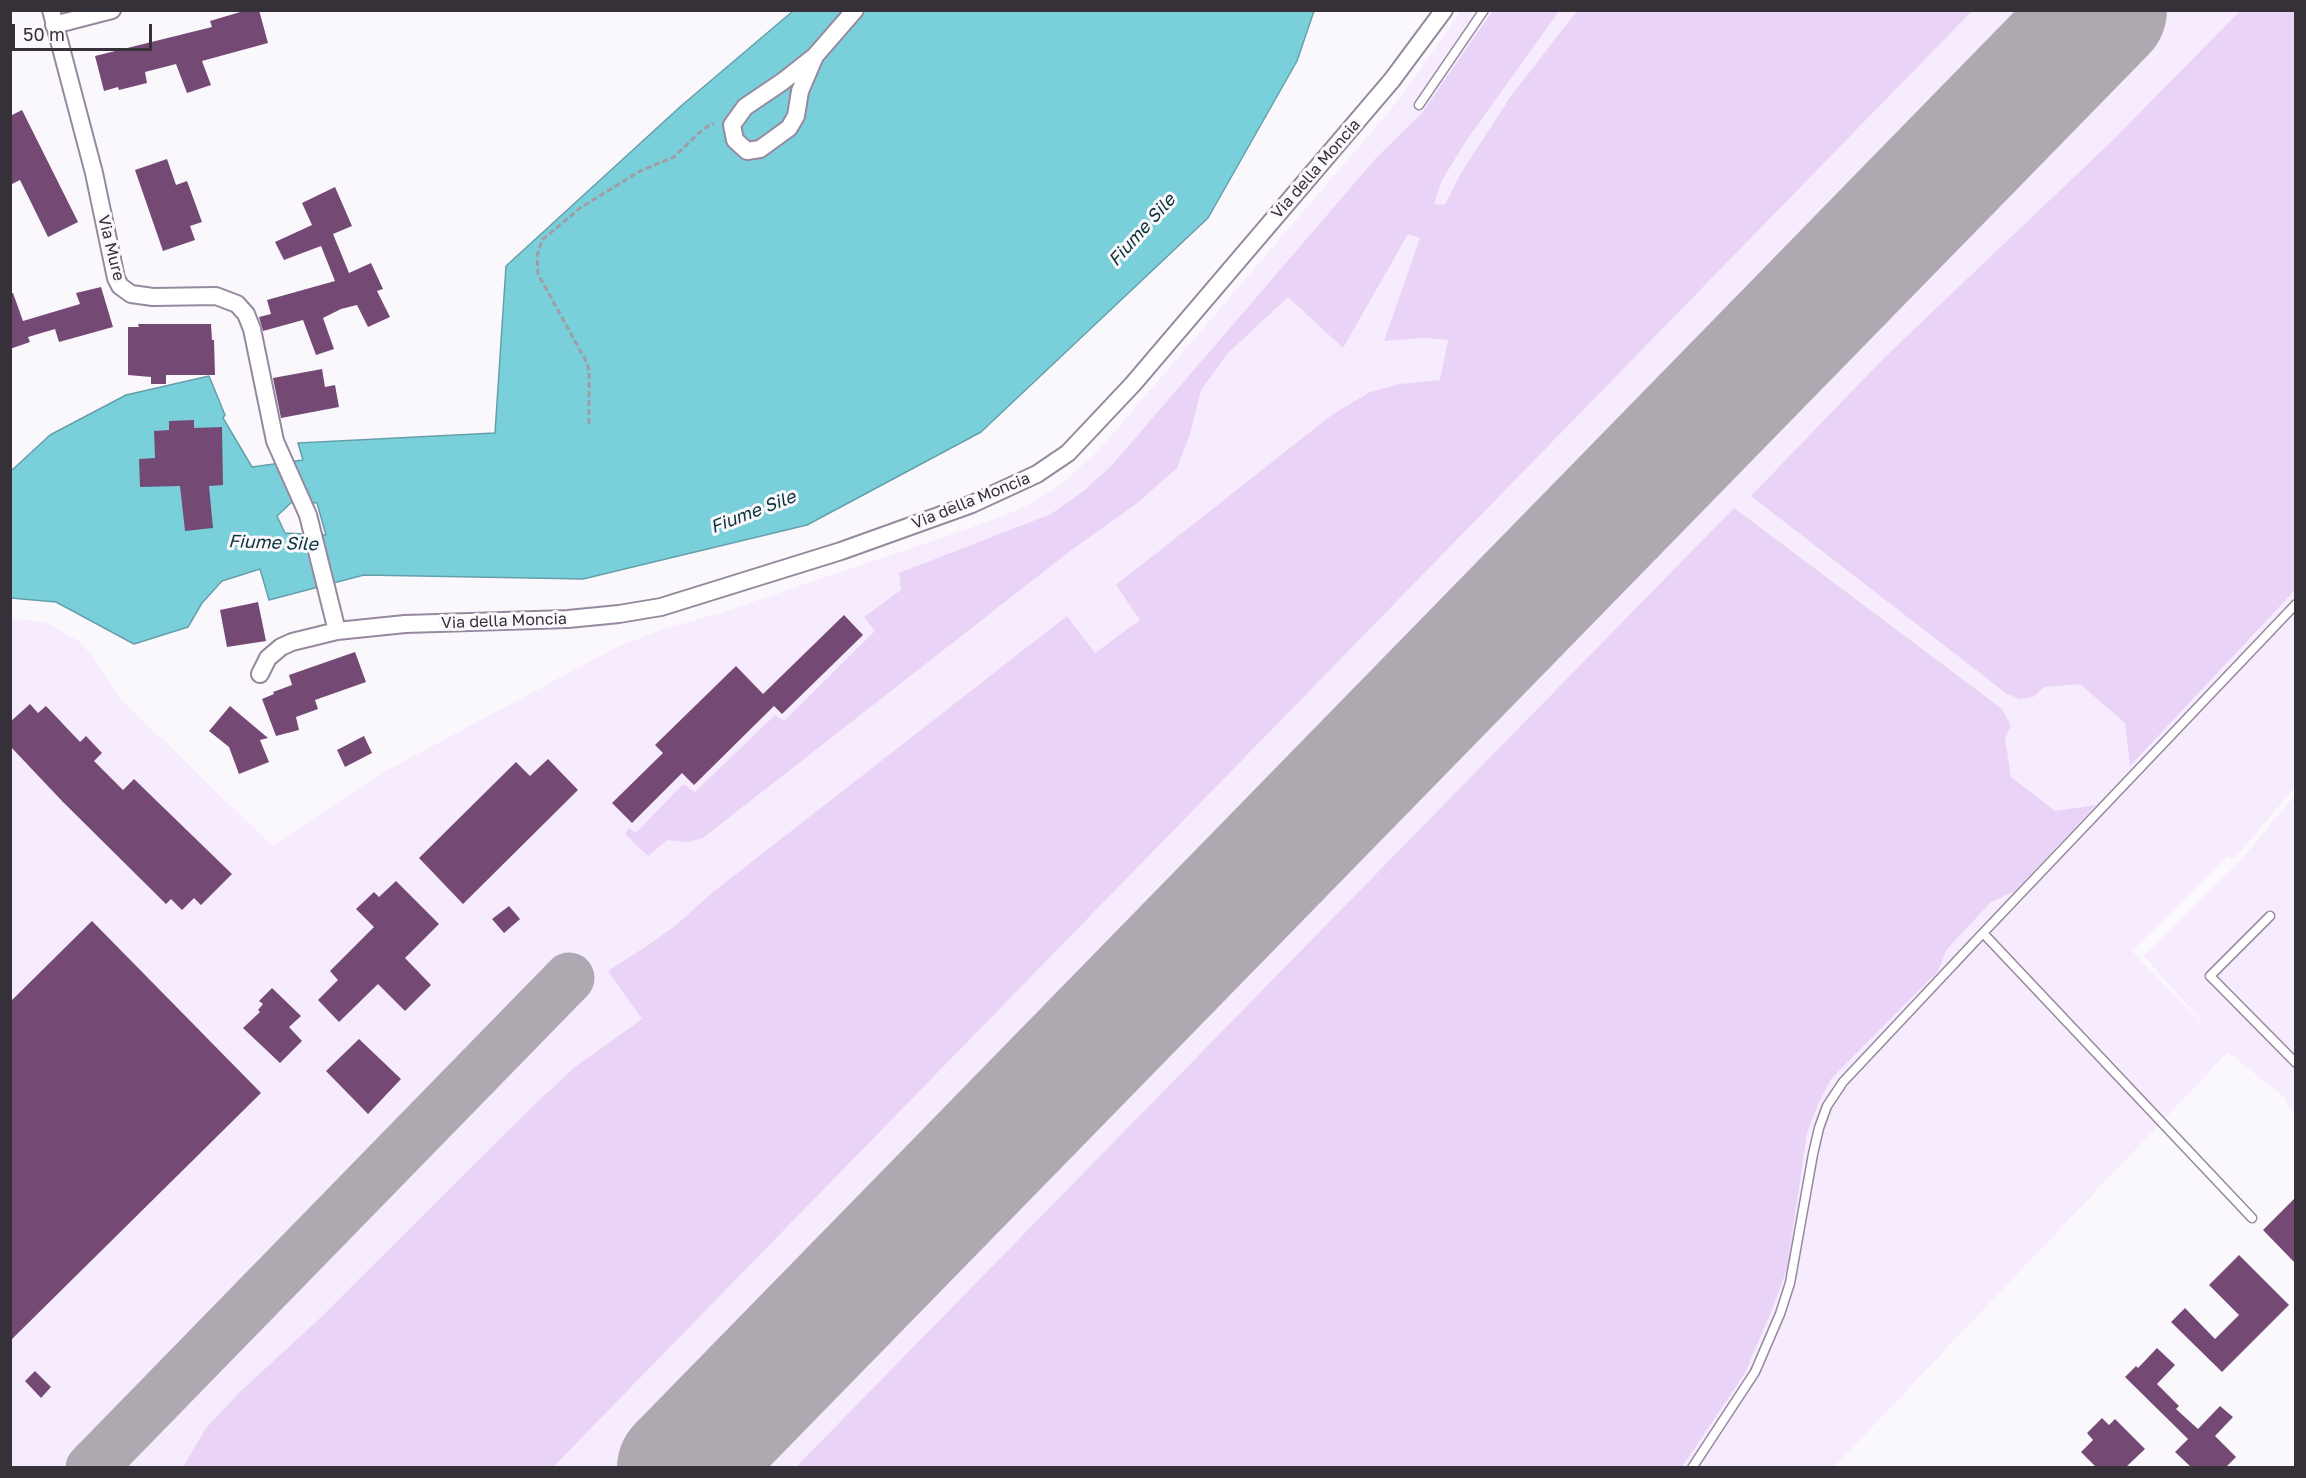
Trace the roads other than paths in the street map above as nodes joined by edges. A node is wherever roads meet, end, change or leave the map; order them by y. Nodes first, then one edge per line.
1 (112, 10) edge
2 (855, 10) edge
3 (1444, 10) edge
4 (1484, 10) edge
5 (52, 18) edge
6 (814, 56) junction
7 (1419, 105) dead end
8 (2295, 604) edge
9 (337, 631) junction
10 (260, 674) dead end
11 (2270, 916) dead end
12 (1983, 933) junction
13 (2295, 1063) edge
14 (2252, 1218) dead end
15 (1692, 1467) edge

1 - 5 street
2 - 6 street
3 - 9 street, Via della Moncia
4 - 7 lane
5 - 9 street, Via Mure
6 - 6 street
8 - 12 lane
9 - 10 street, Via della Moncia
11 - 13 lane
12 - 14 lane
12 - 15 lane

